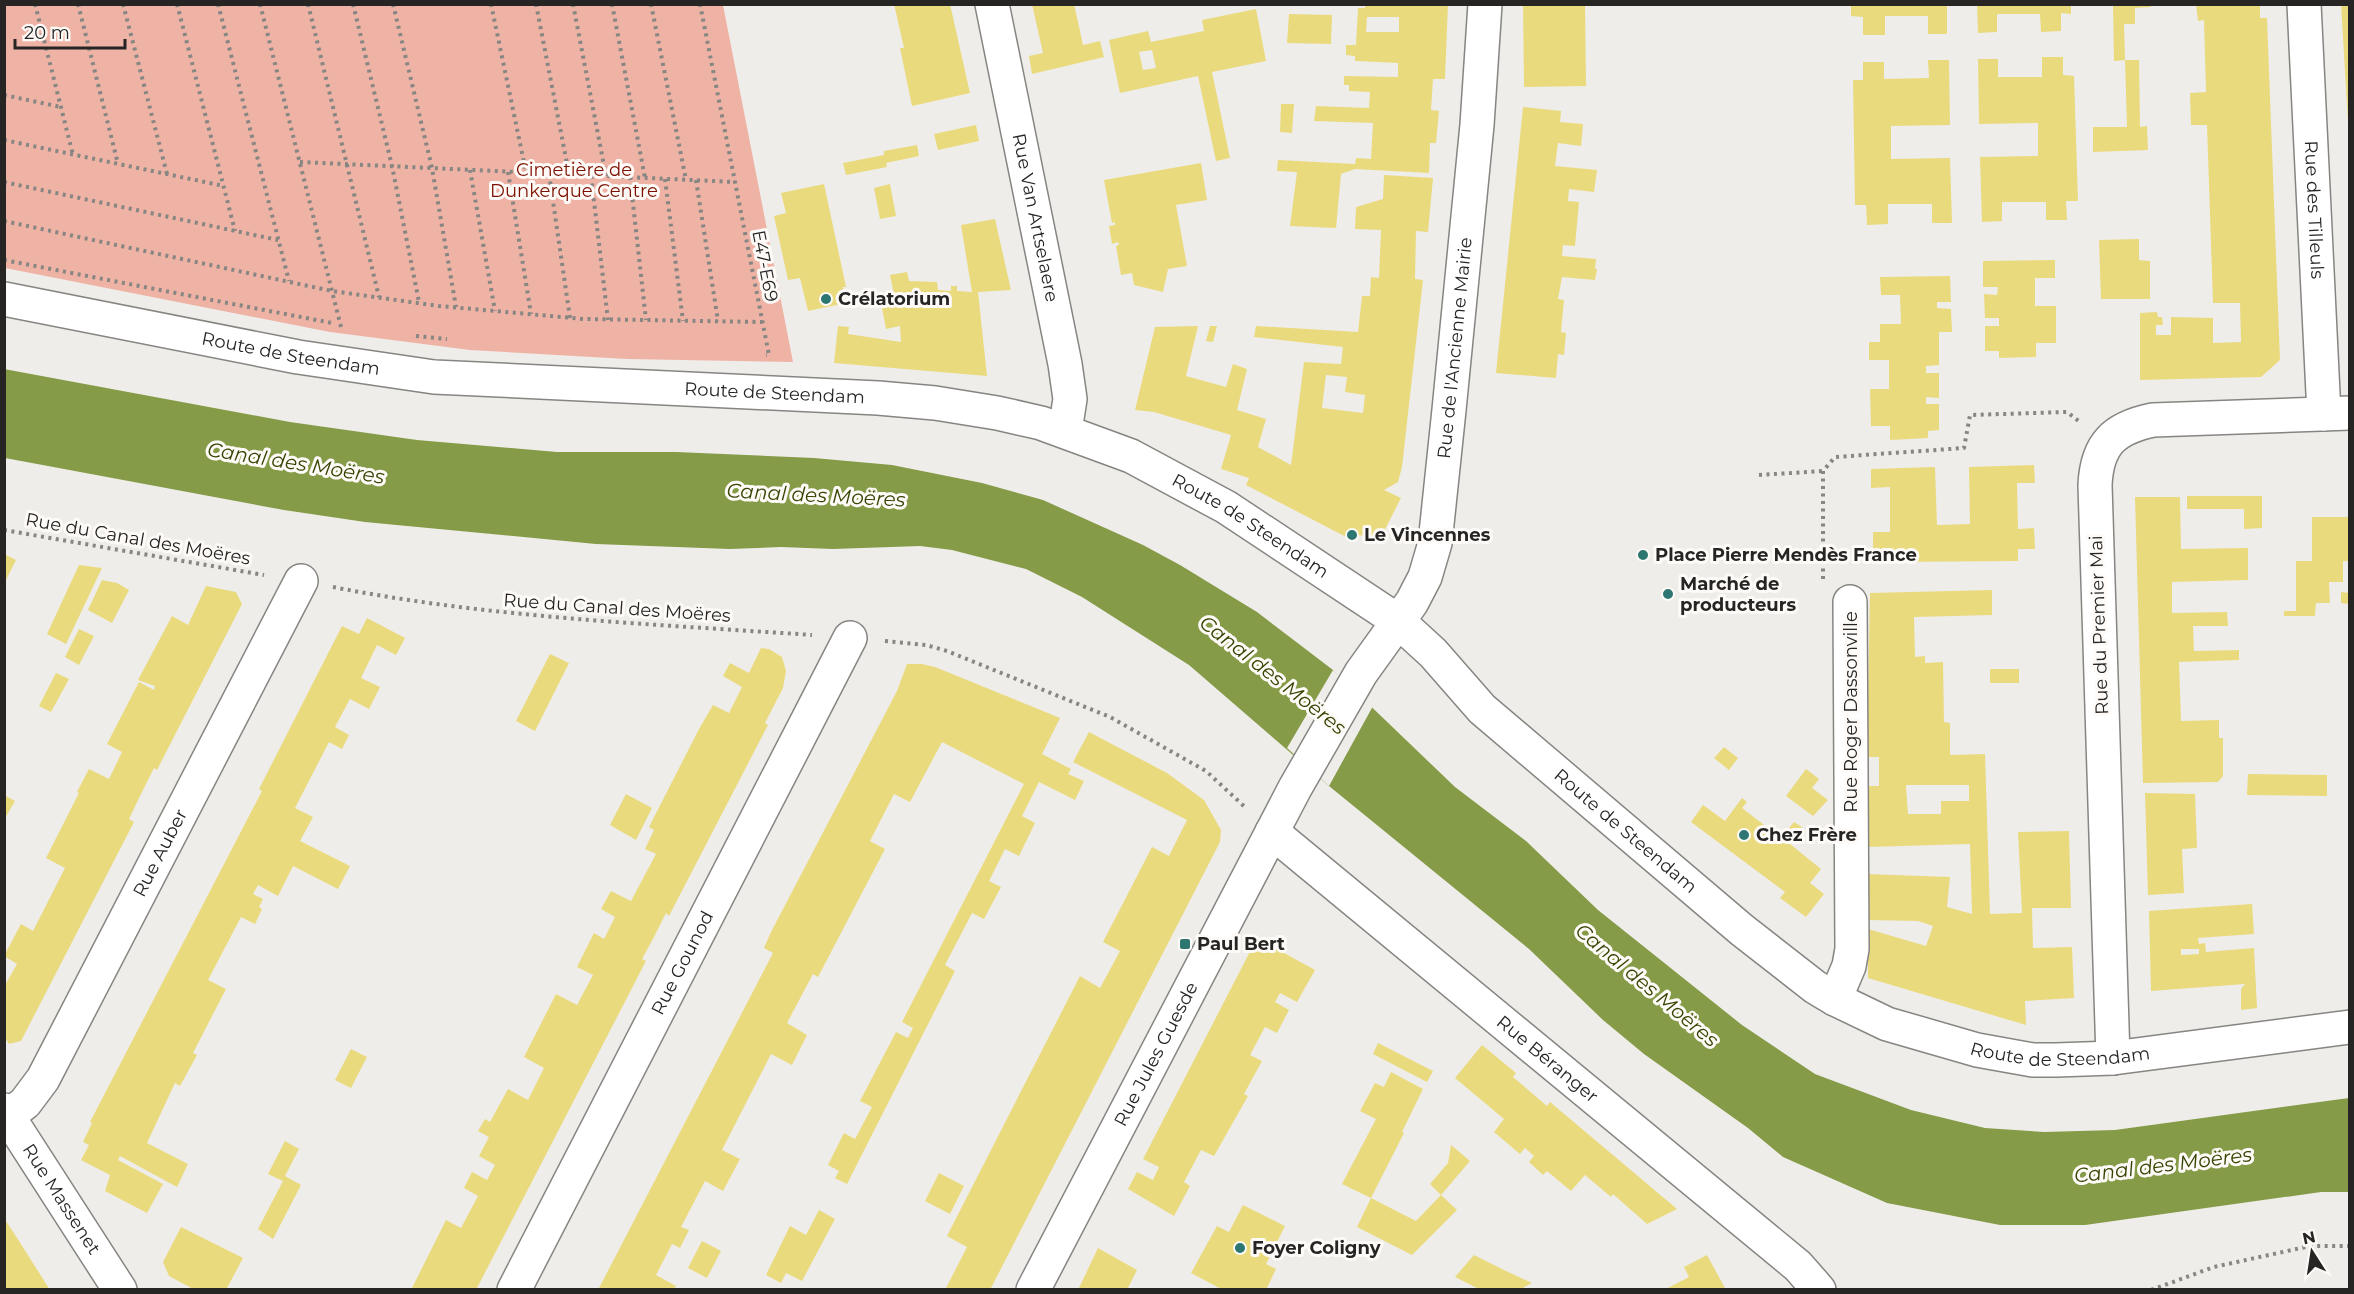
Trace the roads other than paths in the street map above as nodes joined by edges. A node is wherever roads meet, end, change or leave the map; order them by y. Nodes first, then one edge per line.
1 (992, 4) edge
2 (1485, 4) edge
3 (2304, 4) edge
4 (4, 299) edge
5 (2337, 414) edge
6 (1065, 430) junction
7 (301, 581) road end
8 (1850, 602) road end
9 (1398, 621) junction
10 (850, 638) road end
11 (1295, 788) joint
12 (1272, 832) junction
13 (1835, 999) junction
14 (2349, 1027) edge
15 (2113, 1058) junction
16 (6, 1113) edge
17 (120, 1290) edge
18 (514, 1290) edge
19 (1033, 1290) edge
20 (1819, 1290) edge

1 - 6 street, Rue Van Artselaere
2 - 9 street, Rue de l'Ancienne Mairie
3 - 5 street, Rue des Tilleuls
4 - 6 street, Route de Steendam
5 - 15 street, Rue du Premier Mai
6 - 9 street, Route de Steendam
7 - 16 street, Rue Auber
8 - 13 street, Rue Roger Dassonville
9 - 11 street, Rue de l'Ancienne Mairie
9 - 13 street, Route de Steendam
10 - 18 street, Rue Gounod
11 - 12 street, Rue Jules Guesde
12 - 19 street, Rue Jules Guesde
12 - 20 street, Rue Béranger
13 - 15 street, Route de Steendam
14 - 15 street, Route de Steendam
16 - 17 street, Rue Massenet

